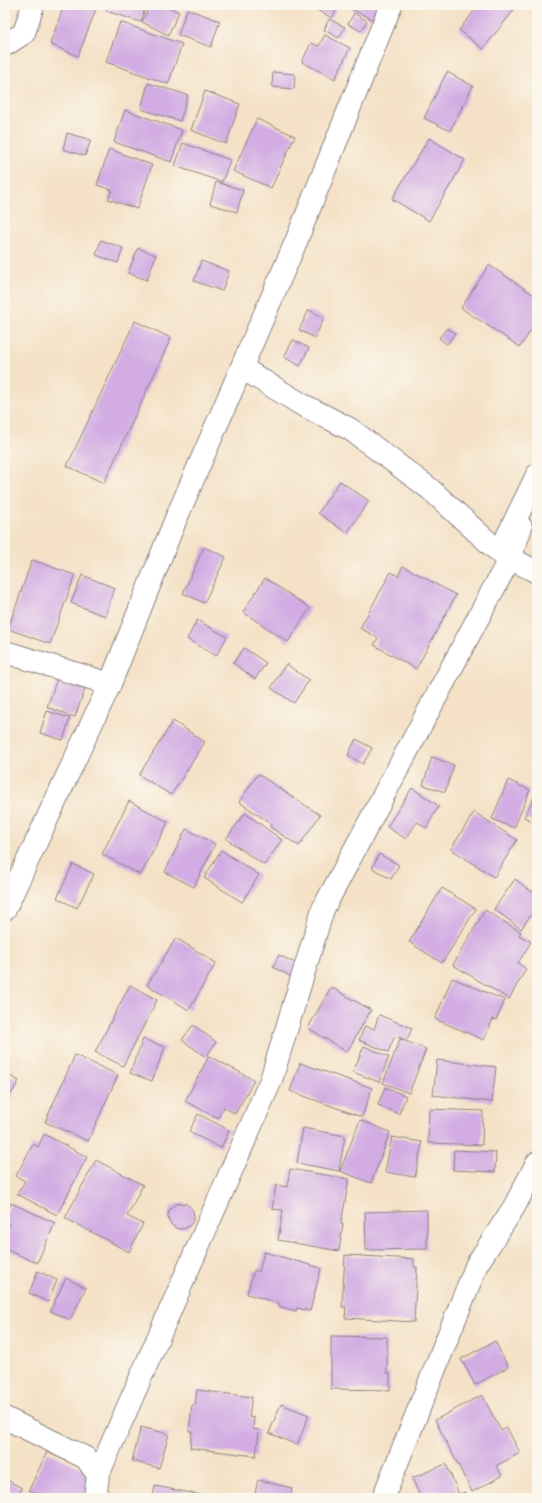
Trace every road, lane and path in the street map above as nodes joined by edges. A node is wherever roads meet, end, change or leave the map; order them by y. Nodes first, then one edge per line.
1 (33, 5) edge
2 (391, 5) edge
3 (5, 45) edge
4 (242, 368) junction
5 (537, 475) edge
6 (521, 527) dead end
7 (505, 555) junction
8 (537, 572) edge
9 (5, 652) edge
10 (110, 684) junction
11 (5, 909) edge
12 (537, 1163) edge
13 (537, 1202) edge
14 (514, 1207) junction
15 (5, 1418) edge
16 (98, 1475) junction
17 (95, 1498) edge
18 (383, 1498) edge

1 - 3 street
2 - 4 street
4 - 7 street
4 - 10 street
5 - 7 street
6 - 7 street
7 - 8 street
7 - 16 street
9 - 10 street
10 - 11 street
12 - 14 street
13 - 14 street
14 - 18 street
15 - 16 street
16 - 17 street

